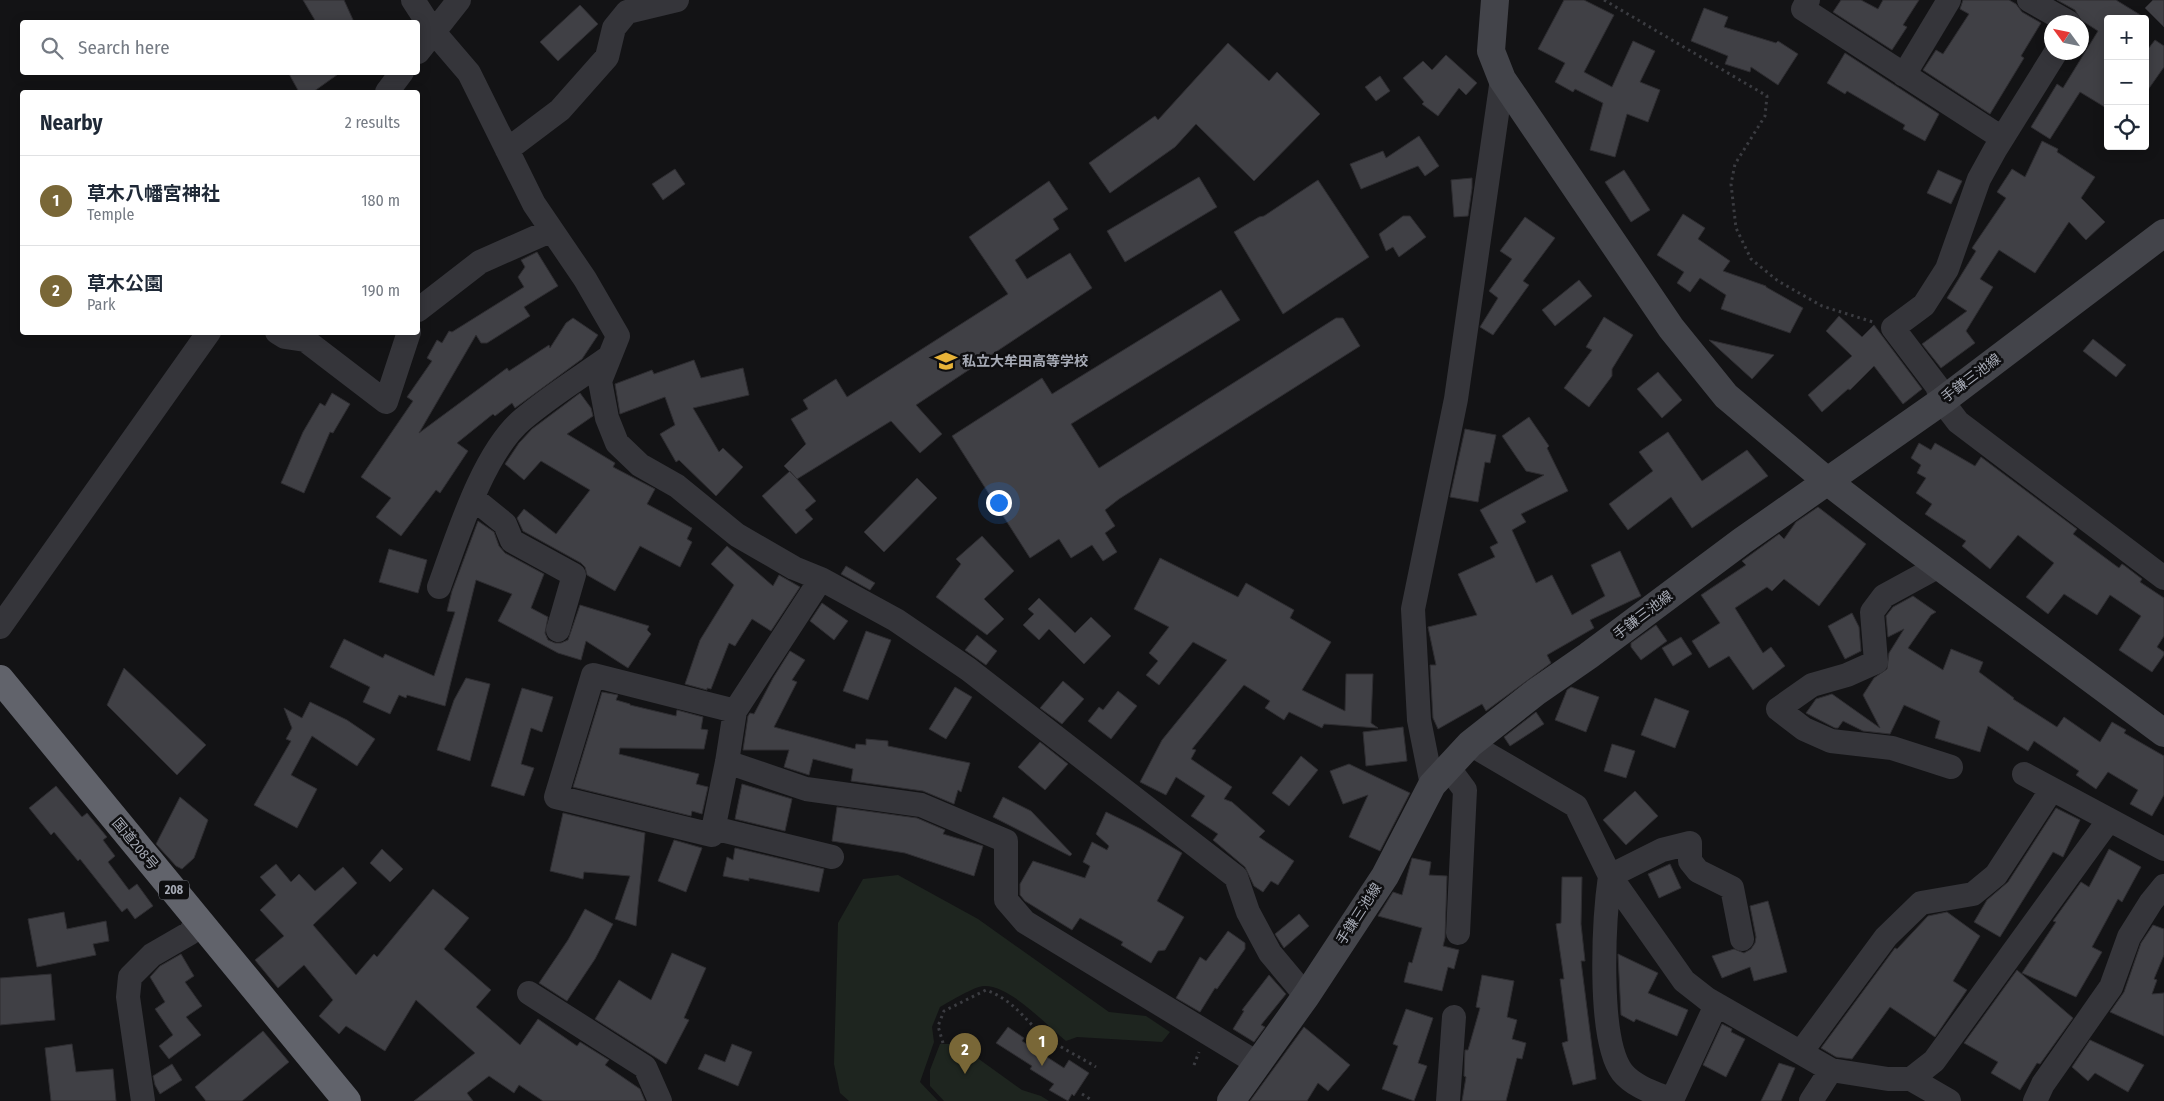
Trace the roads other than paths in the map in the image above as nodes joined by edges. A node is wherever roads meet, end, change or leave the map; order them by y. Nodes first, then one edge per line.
1 (413, 0) edge
2 (459, 0) edge
3 (676, 0) edge
4 (1495, 0) edge
5 (1808, 0) edge
6 (1949, 0) edge
7 (2029, 0) edge
8 (2056, 15) edge
9 (433, 32) junction
10 (420, 49) edge
11 (2051, 60) edge
12 (400, 75) edge
13 (1904, 75) junction
14 (1502, 79) junction
15 (388, 90) edge
16 (2002, 138) junction
17 (507, 150) junction
18 (550, 231) junction
19 (2164, 233) edge
20 (420, 308) edge
21 (207, 335) edge
22 (282, 335) edge
23 (408, 335) edge
24 (609, 357) junction
25 (1942, 401) junction
26 (1827, 481) junction
27 (472, 498) junction
28 (1939, 566) junction
29 (2164, 578) edge
30 (821, 579) junction
31 (439, 587) dead end
32 (0, 627) edge
33 (558, 630) dead end
34 (0, 679) edge
35 (734, 711) junction
36 (2164, 733) edge
37 (1470, 744) junction
38 (727, 762) junction
39 (1951, 767) dead end
40 (2024, 774) dead end
41 (1440, 776) junction
42 (2052, 789) junction
43 (2109, 820) junction
44 (713, 828) junction
45 (2164, 849) edge
46 (832, 857) dead end
47 (1610, 876) junction
48 (2163, 890) edge
49 (198, 919) junction
50 (1458, 933) dead end
51 (1742, 939) dead end
52 (529, 993) dead end
53 (1306, 996) junction
54 (1716, 1005) junction
55 (1454, 1016) dead end
56 (1800, 1052) junction
57 (1257, 1063) junction
58 (1831, 1070) junction
59 (1912, 1079) junction
60 (143, 1101) edge
61 (347, 1101) edge
62 (660, 1101) edge
63 (1231, 1101) edge
64 (1448, 1101) edge
65 (1811, 1101) edge
66 (1949, 1101) edge
67 (2035, 1101) edge

1 - 9 street
2 - 9 street
3 - 17 street
4 - 14 main road
5 - 13 street
6 - 13 street
7 - 8 street
9 - 10 street
9 - 17 street
11 - 16 street
12 - 15 street
13 - 16 street
14 - 26 main road
14 - 41 street
16 - 25 street
17 - 18 street
18 - 20 street
18 - 24 street
19 - 25 main road, 手鎌三池線
21 - 32 street
22 - 23 street
24 - 27 street
24 - 30 street
25 - 26 main road, 手鎌三池線
25 - 29 street
26 - 28 main road
26 - 37 main road, 手鎌三池線
27 - 31 street
27 - 33 street
28 - 36 main road
28 - 39 street
30 - 35 street
30 - 53 street
34 - 49 highway, 国道208号 / 208
35 - 38 street
35 - 44 street
37 - 41 main road, 手鎌三池線
37 - 47 street
38 - 44 street
38 - 57 street
40 - 42 street
41 - 50 street
41 - 53 main road, 手鎌三池線
42 - 43 street
42 - 56 street
43 - 45 street
43 - 59 street
44 - 46 street
47 - 51 street
47 - 54 street
47 - 54 street
48 - 67 street
49 - 60 street
49 - 61 highway, 国道208号 / 208
52 - 62 street
53 - 57 main road, 手鎌三池線
54 - 56 street
55 - 64 street
56 - 58 street
57 - 63 main road, 手鎌三池線
58 - 59 street
58 - 65 street
59 - 66 street

